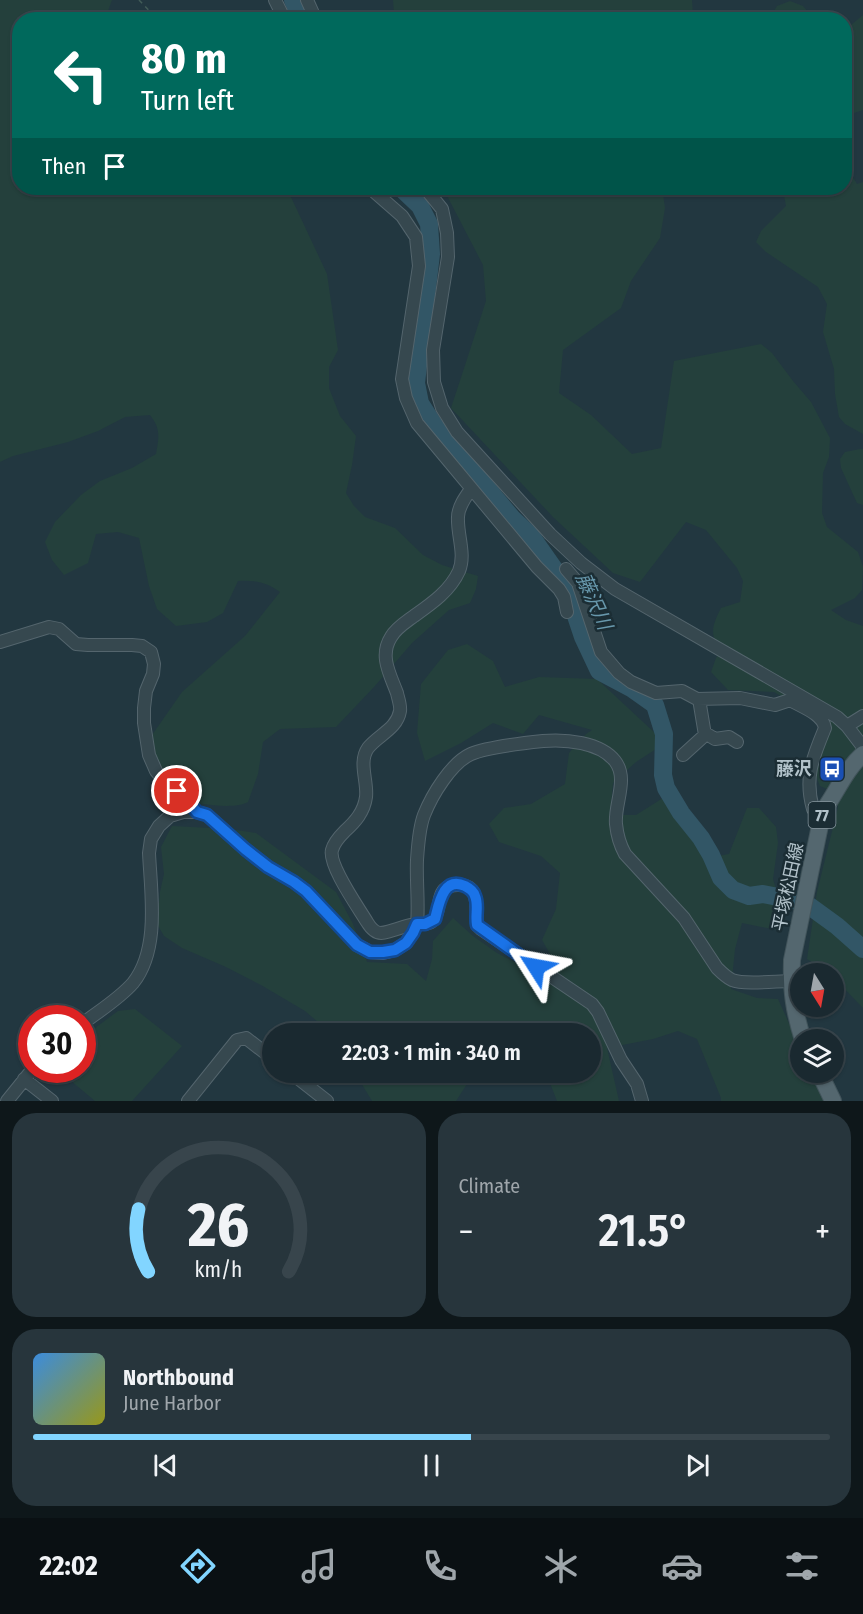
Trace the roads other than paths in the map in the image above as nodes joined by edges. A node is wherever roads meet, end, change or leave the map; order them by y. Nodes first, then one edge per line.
1 (378, 195) edge
2 (431, 195) edge
3 (471, 489) junction
4 (581, 563) junction
5 (566, 569) junction
6 (547, 577) junction
7 (567, 612) dead end
8 (0, 642) edge
9 (699, 699) junction
10 (863, 716) edge
11 (847, 726) junction
12 (705, 733) junction
13 (736, 742) dead end
14 (863, 747) edge
15 (863, 754) edge
16 (683, 755) dead end
17 (823, 811) junction
18 (197, 812) junction
19 (417, 924) junction
20 (792, 963) edge
21 (790, 981) edge
22 (96, 1013) edge
23 (262, 1050) edge
24 (21, 1083) edge
25 (36, 1083) edge
26 (304, 1083) edge
27 (825, 1083) edge
28 (8, 1101) edge
29 (52, 1101) edge
30 (188, 1101) edge
31 (327, 1101) edge
32 (642, 1101) edge
33 (834, 1101) edge

1 - 3 street
2 - 4 street
3 - 6 street
3 - 19 street
4 - 5 street
4 - 11 street
5 - 6 street
5 - 9 street
6 - 7 street
8 - 18 street
9 - 12 street
9 - 17 street
10 - 11 street
11 - 14 street
12 - 13 street
12 - 16 street
15 - 17 main road, 平塚松田線 / 77
17 - 20 main road, 平塚松田線 / 77
18 - 19 street
18 - 22 street
19 - 21 street
19 - 32 street
23 - 30 street
24 - 28 street
25 - 29 street
26 - 31 street
27 - 33 main road

